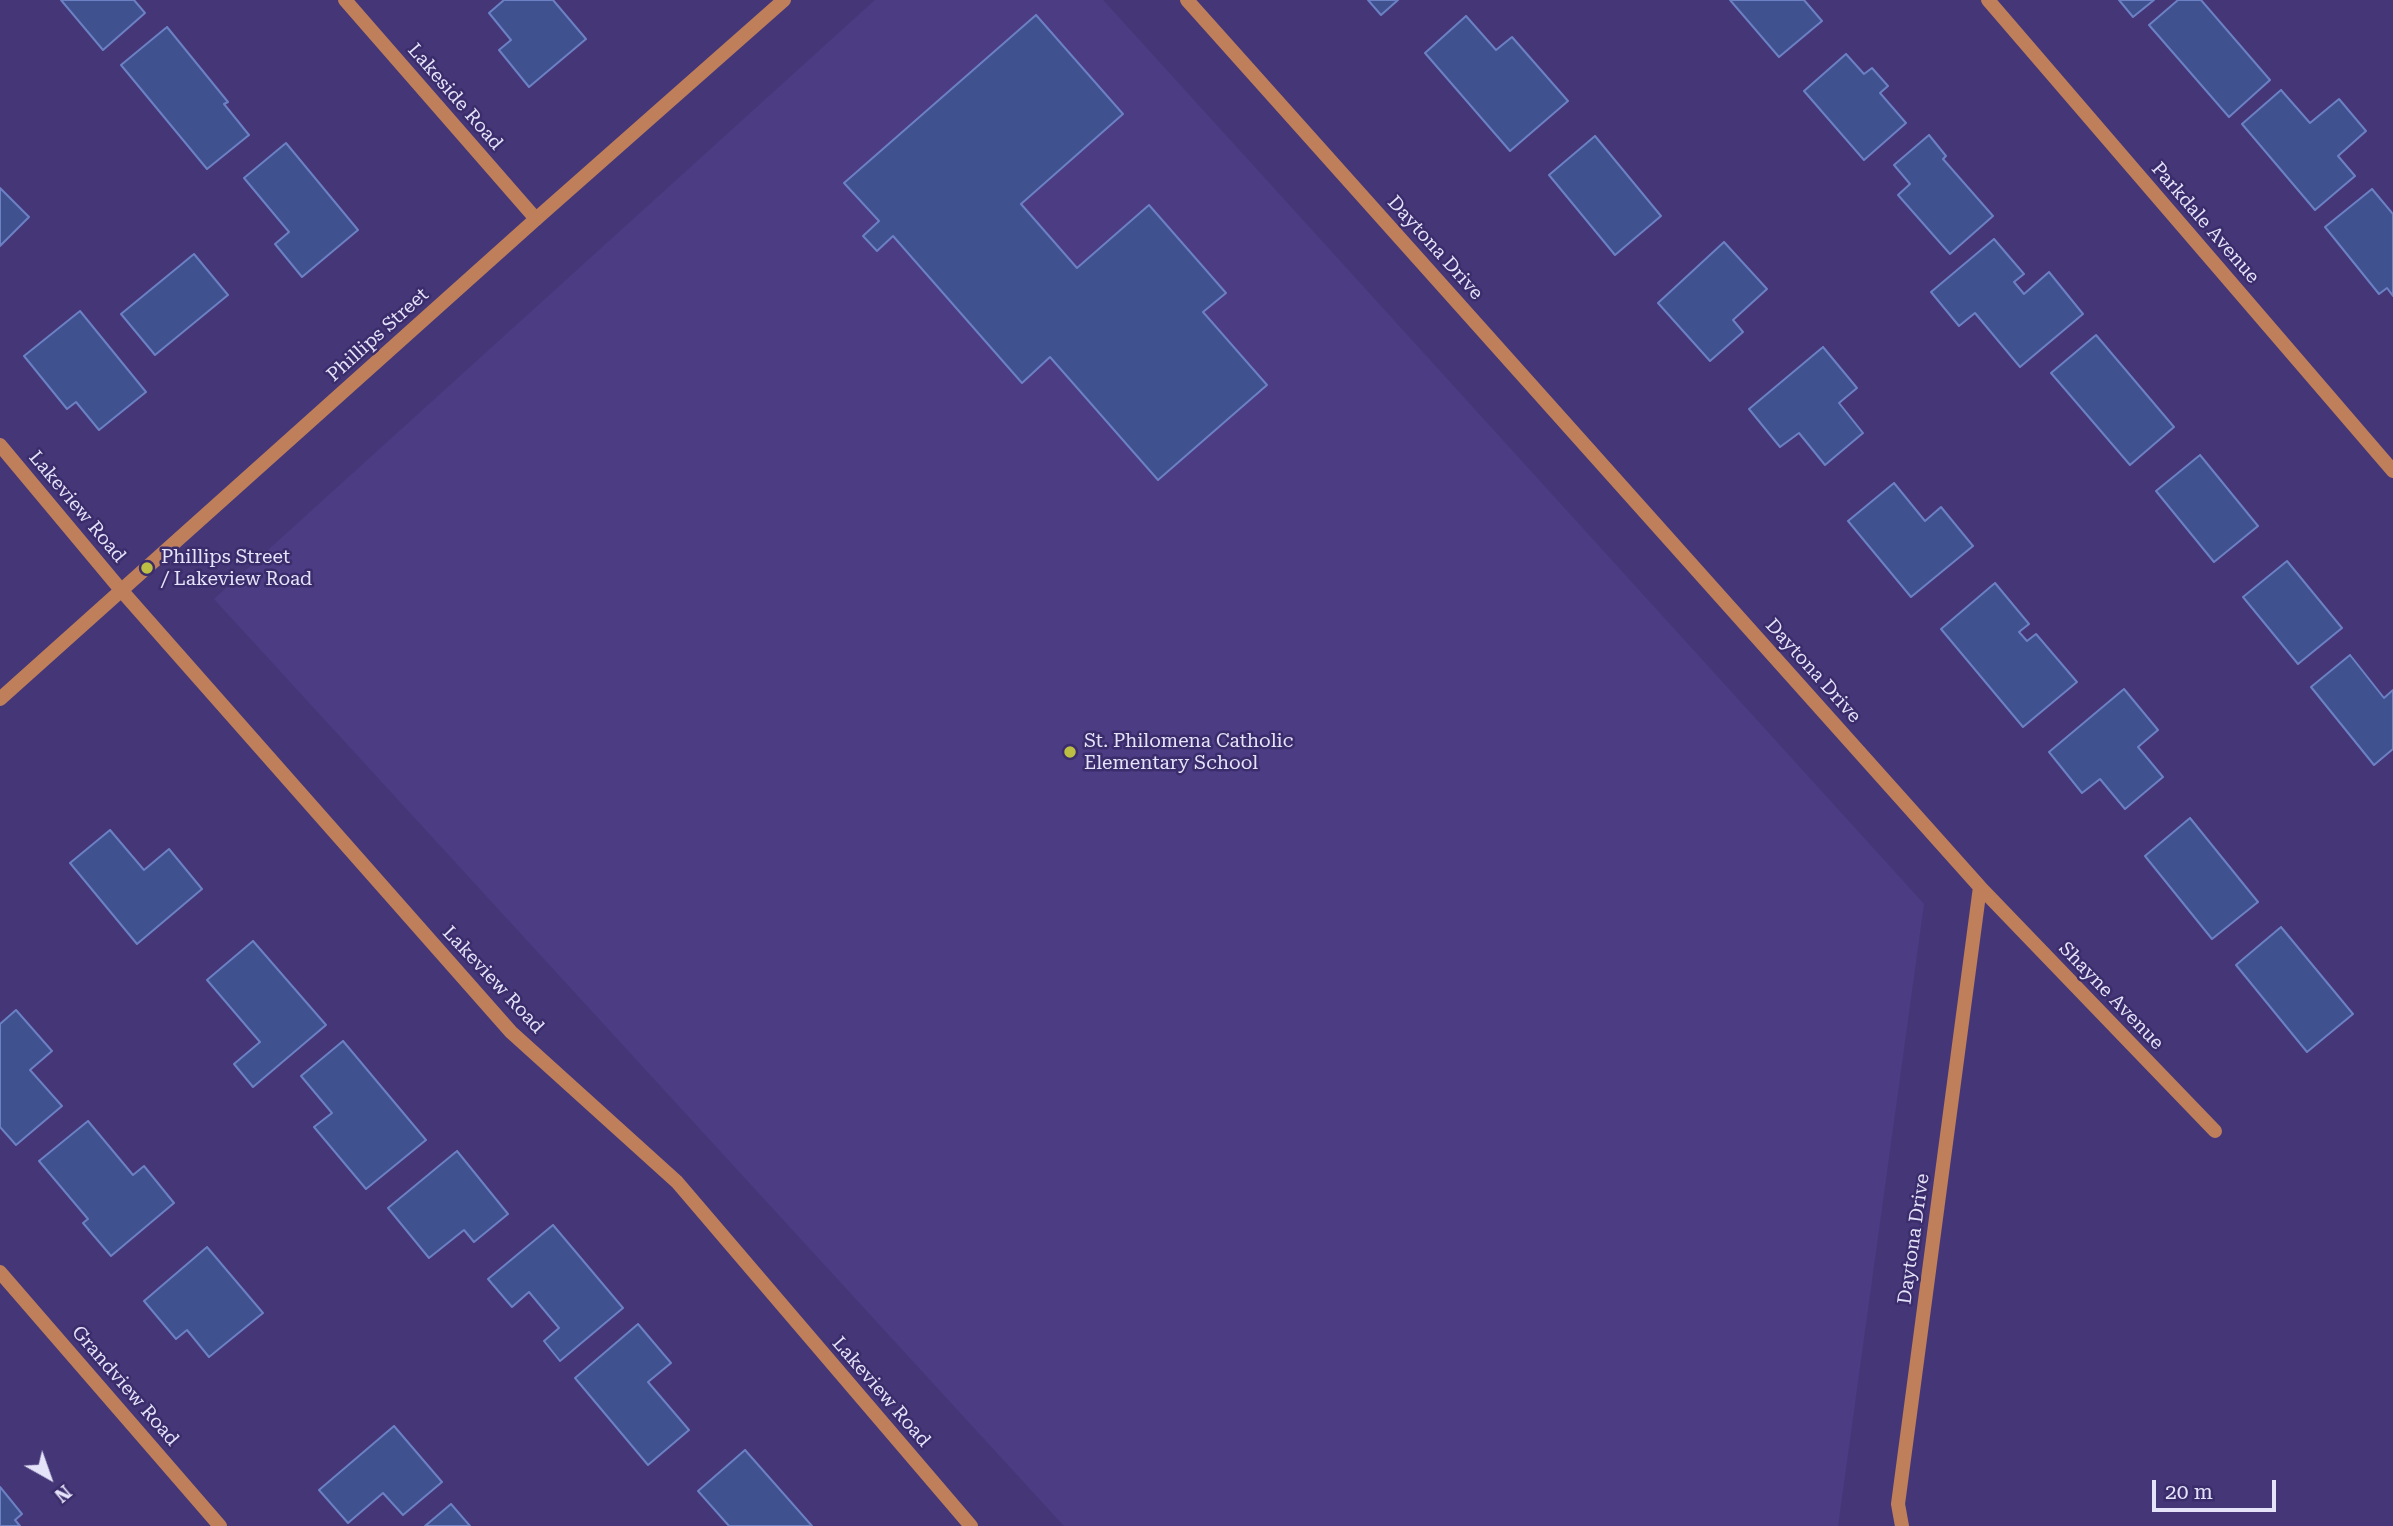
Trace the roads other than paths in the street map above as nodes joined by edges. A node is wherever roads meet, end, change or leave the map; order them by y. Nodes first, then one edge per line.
1 (345, 0) edge
2 (784, 0) edge
3 (1187, 0) edge
4 (1988, 0) edge
5 (536, 219) junction
6 (0, 445) edge
7 (2393, 471) edge
8 (121, 590) junction
9 (0, 699) edge
10 (1980, 887) junction
11 (2215, 1131) dead end
12 (0, 1272) edge
13 (220, 1526) edge
14 (971, 1526) edge
15 (1902, 1526) edge

1 - 5 street, Lakeside Road
2 - 5 street, Phillips Street
3 - 10 street, Daytona Drive
4 - 7 street, Parkdale Avenue
5 - 8 street, Phillips Street
6 - 8 street, Lakeview Road
8 - 9 street, Phillips Street
8 - 14 street, Lakeview Road
10 - 11 street, Shayne Avenue
10 - 15 street, Daytona Drive
12 - 13 street, Grandview Road

